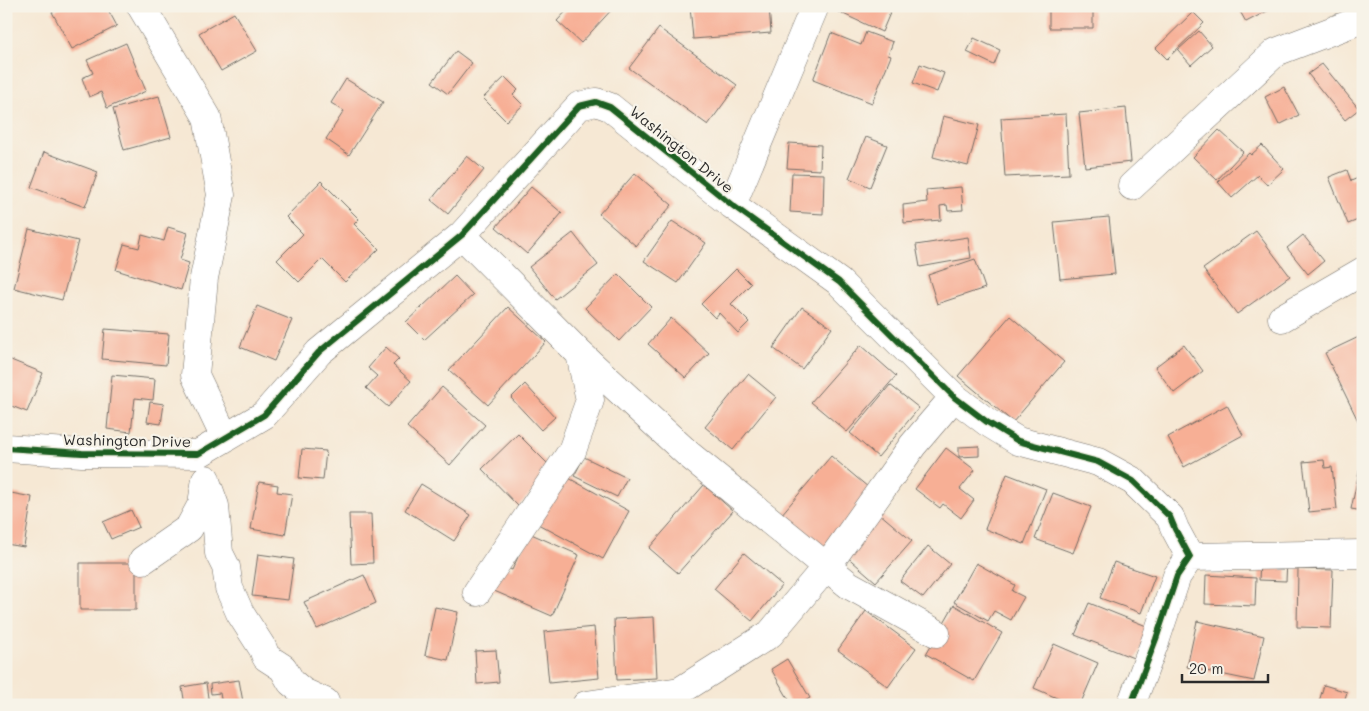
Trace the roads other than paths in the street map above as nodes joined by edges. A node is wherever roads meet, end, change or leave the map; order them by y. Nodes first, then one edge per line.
1 (141, 6) edge
2 (815, 6) edge
3 (1363, 19) edge
4 (1132, 186) dead end
5 (732, 205) junction
6 (462, 235) junction
7 (1363, 271) edge
8 (1282, 318) dead end
9 (580, 354) junction
10 (954, 397) junction
11 (226, 438) junction
12 (6, 448) edge
13 (198, 454) junction
14 (206, 481) junction
15 (1363, 554) edge
16 (1190, 557) junction
17 (142, 560) dead end
18 (827, 566) junction
19 (477, 592) dead end
20 (936, 633) dead end
21 (326, 705) edge
22 (586, 705) edge
23 (1131, 705) edge

1 - 11 street
2 - 5 street
3 - 4 street
5 - 6 street, Washington Drive
5 - 10 street, Washington Drive
6 - 9 street
6 - 11 street, Washington Drive
7 - 8 street
9 - 18 street
9 - 19 street
10 - 16 street, Washington Drive
10 - 18 street
11 - 13 street, Washington Drive
12 - 13 street, Washington Drive
13 - 14 street
14 - 17 street
14 - 21 street
15 - 16 street
16 - 23 street
18 - 20 street
18 - 22 street

